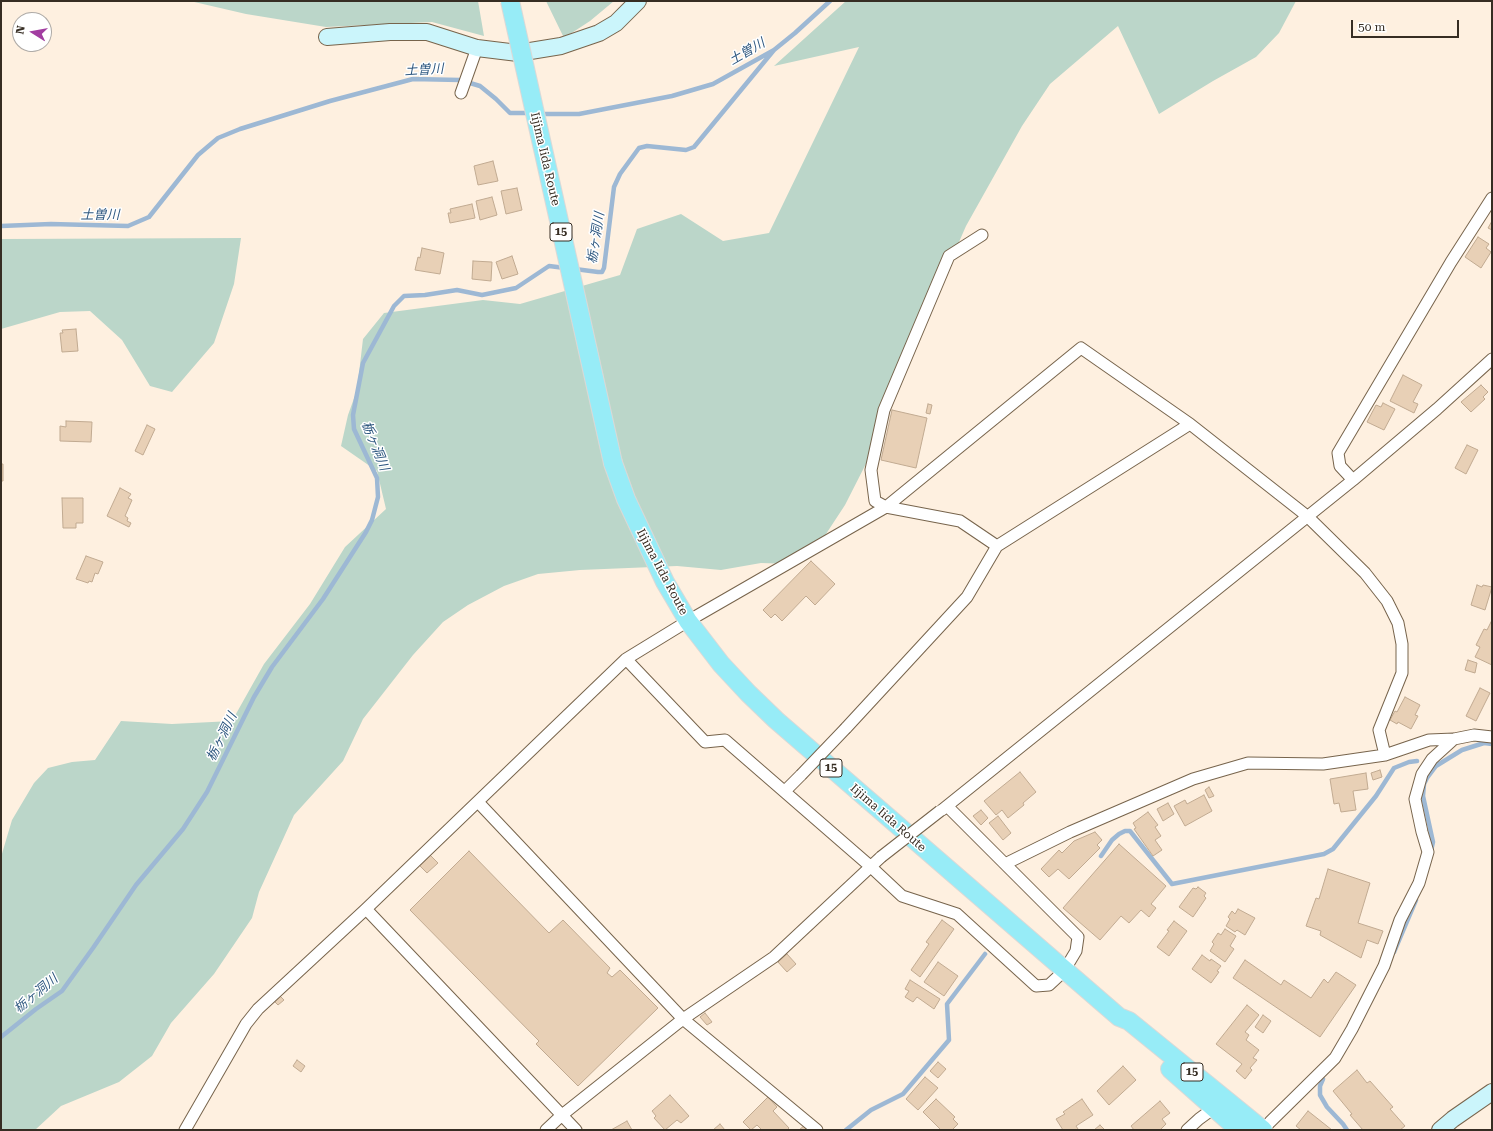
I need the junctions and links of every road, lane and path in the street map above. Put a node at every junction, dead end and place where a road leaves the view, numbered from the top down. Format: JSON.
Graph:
{"nodes":[{"id":1,"x":510,"y":1,"type":"edge"},
{"id":2,"x":638,"y":1,"type":"edge"},
{"id":3,"x":327,"y":37,"type":"dead end"},
{"id":4,"x":477,"y":48,"type":"junction"},
{"id":5,"x":461,"y":93,"type":"dead end"},
{"id":6,"x":1492,"y":198,"type":"edge"},
{"id":7,"x":982,"y":235,"type":"dead end"},
{"id":8,"x":1492,"y":359,"type":"edge"},
{"id":9,"x":1190,"y":424,"type":"junction"},
{"id":10,"x":1353,"y":480,"type":"junction"},
{"id":11,"x":886,"y":507,"type":"junction"},
{"id":12,"x":1307,"y":516,"type":"junction"},
{"id":13,"x":997,"y":546,"type":"junction"},
{"id":14,"x":688,"y":621,"type":"junction"},
{"id":15,"x":626,"y":659,"type":"junction"},
{"id":16,"x":1492,"y":738,"type":"edge"},
{"id":17,"x":1454,"y":739,"type":"junction"},
{"id":18,"x":1385,"y":755,"type":"junction"},
{"id":19,"x":785,"y":791,"type":"junction"},
{"id":20,"x":478,"y":802,"type":"junction"},
{"id":21,"x":944,"y":808,"type":"junction"},
{"id":22,"x":1005,"y":864,"type":"junction"},
{"id":23,"x":870,"y":866,"type":"junction"},
{"id":24,"x":366,"y":909,"type":"junction"},
{"id":25,"x":1064,"y":971,"type":"junction"},
{"id":26,"x":1119,"y":1017,"type":"junction"},
{"id":27,"x":683,"y":1019,"type":"junction"},
{"id":28,"x":1492,"y":1092,"type":"edge"},
{"id":29,"x":1214,"y":1108,"type":"junction"},
{"id":30,"x":562,"y":1115,"type":"junction"},
{"id":31,"x":185,"y":1130,"type":"edge"},
{"id":32,"x":546,"y":1130,"type":"edge"},
{"id":33,"x":576,"y":1130,"type":"edge"},
{"id":34,"x":817,"y":1130,"type":"edge"},
{"id":35,"x":1187,"y":1130,"type":"edge"},
{"id":36,"x":1239,"y":1130,"type":"edge"},
{"id":37,"x":1263,"y":1130,"type":"edge"},
{"id":38,"x":1440,"y":1130,"type":"edge"}],
"edges":[{"from":1,"to":14,"type":"main road","name":"Iijima Iida Route","number":"15","bridge":true},
{"from":2,"to":4,"type":"street"},
{"from":3,"to":4,"type":"street"},
{"from":4,"to":5,"type":"street"},
{"from":6,"to":10,"type":"street"},
{"from":7,"to":11,"type":"street"},
{"from":8,"to":10,"type":"street"},
{"from":9,"to":11,"type":"street"},
{"from":9,"to":12,"type":"street"},
{"from":9,"to":13,"type":"street"},
{"from":10,"to":12,"type":"street"},
{"from":11,"to":13,"type":"street"},
{"from":11,"to":14,"type":"street"},
{"from":12,"to":18,"type":"street"},
{"from":12,"to":21,"type":"street"},
{"from":13,"to":19,"type":"street","bridge":true},
{"from":14,"to":15,"type":"street"},
{"from":14,"to":25,"type":"main road","name":"Iijima Iida Route","number":"15"},
{"from":15,"to":19,"type":"street"},
{"from":15,"to":20,"type":"street"},
{"from":16,"to":17,"type":"street"},
{"from":17,"to":18,"type":"street"},
{"from":17,"to":37,"type":"street"},
{"from":18,"to":22,"type":"street"},
{"from":19,"to":23,"type":"street"},
{"from":20,"to":24,"type":"street"},
{"from":20,"to":27,"type":"street"},
{"from":21,"to":22,"type":"street"},
{"from":21,"to":23,"type":"street","bridge":true},
{"from":22,"to":25,"type":"street"},
{"from":23,"to":25,"type":"street"},
{"from":23,"to":27,"type":"street"},
{"from":24,"to":30,"type":"street"},
{"from":24,"to":31,"type":"street"},
{"from":25,"to":26,"type":"main road","name":"Iijima Iida Route","number":"15"},
{"from":26,"to":29,"type":"main road","name":"Iijima Iida Route","number":"15"},
{"from":26,"to":37,"type":"main road","name":"Iijima Iida Route","number":"15"},
{"from":27,"to":30,"type":"street"},
{"from":27,"to":34,"type":"street"},
{"from":28,"to":38,"type":"street"},
{"from":29,"to":35,"type":"street"},
{"from":29,"to":36,"type":"main road","name":"Iijima Iida Route","number":"15"},
{"from":30,"to":32,"type":"street"},
{"from":30,"to":33,"type":"street"}]}
